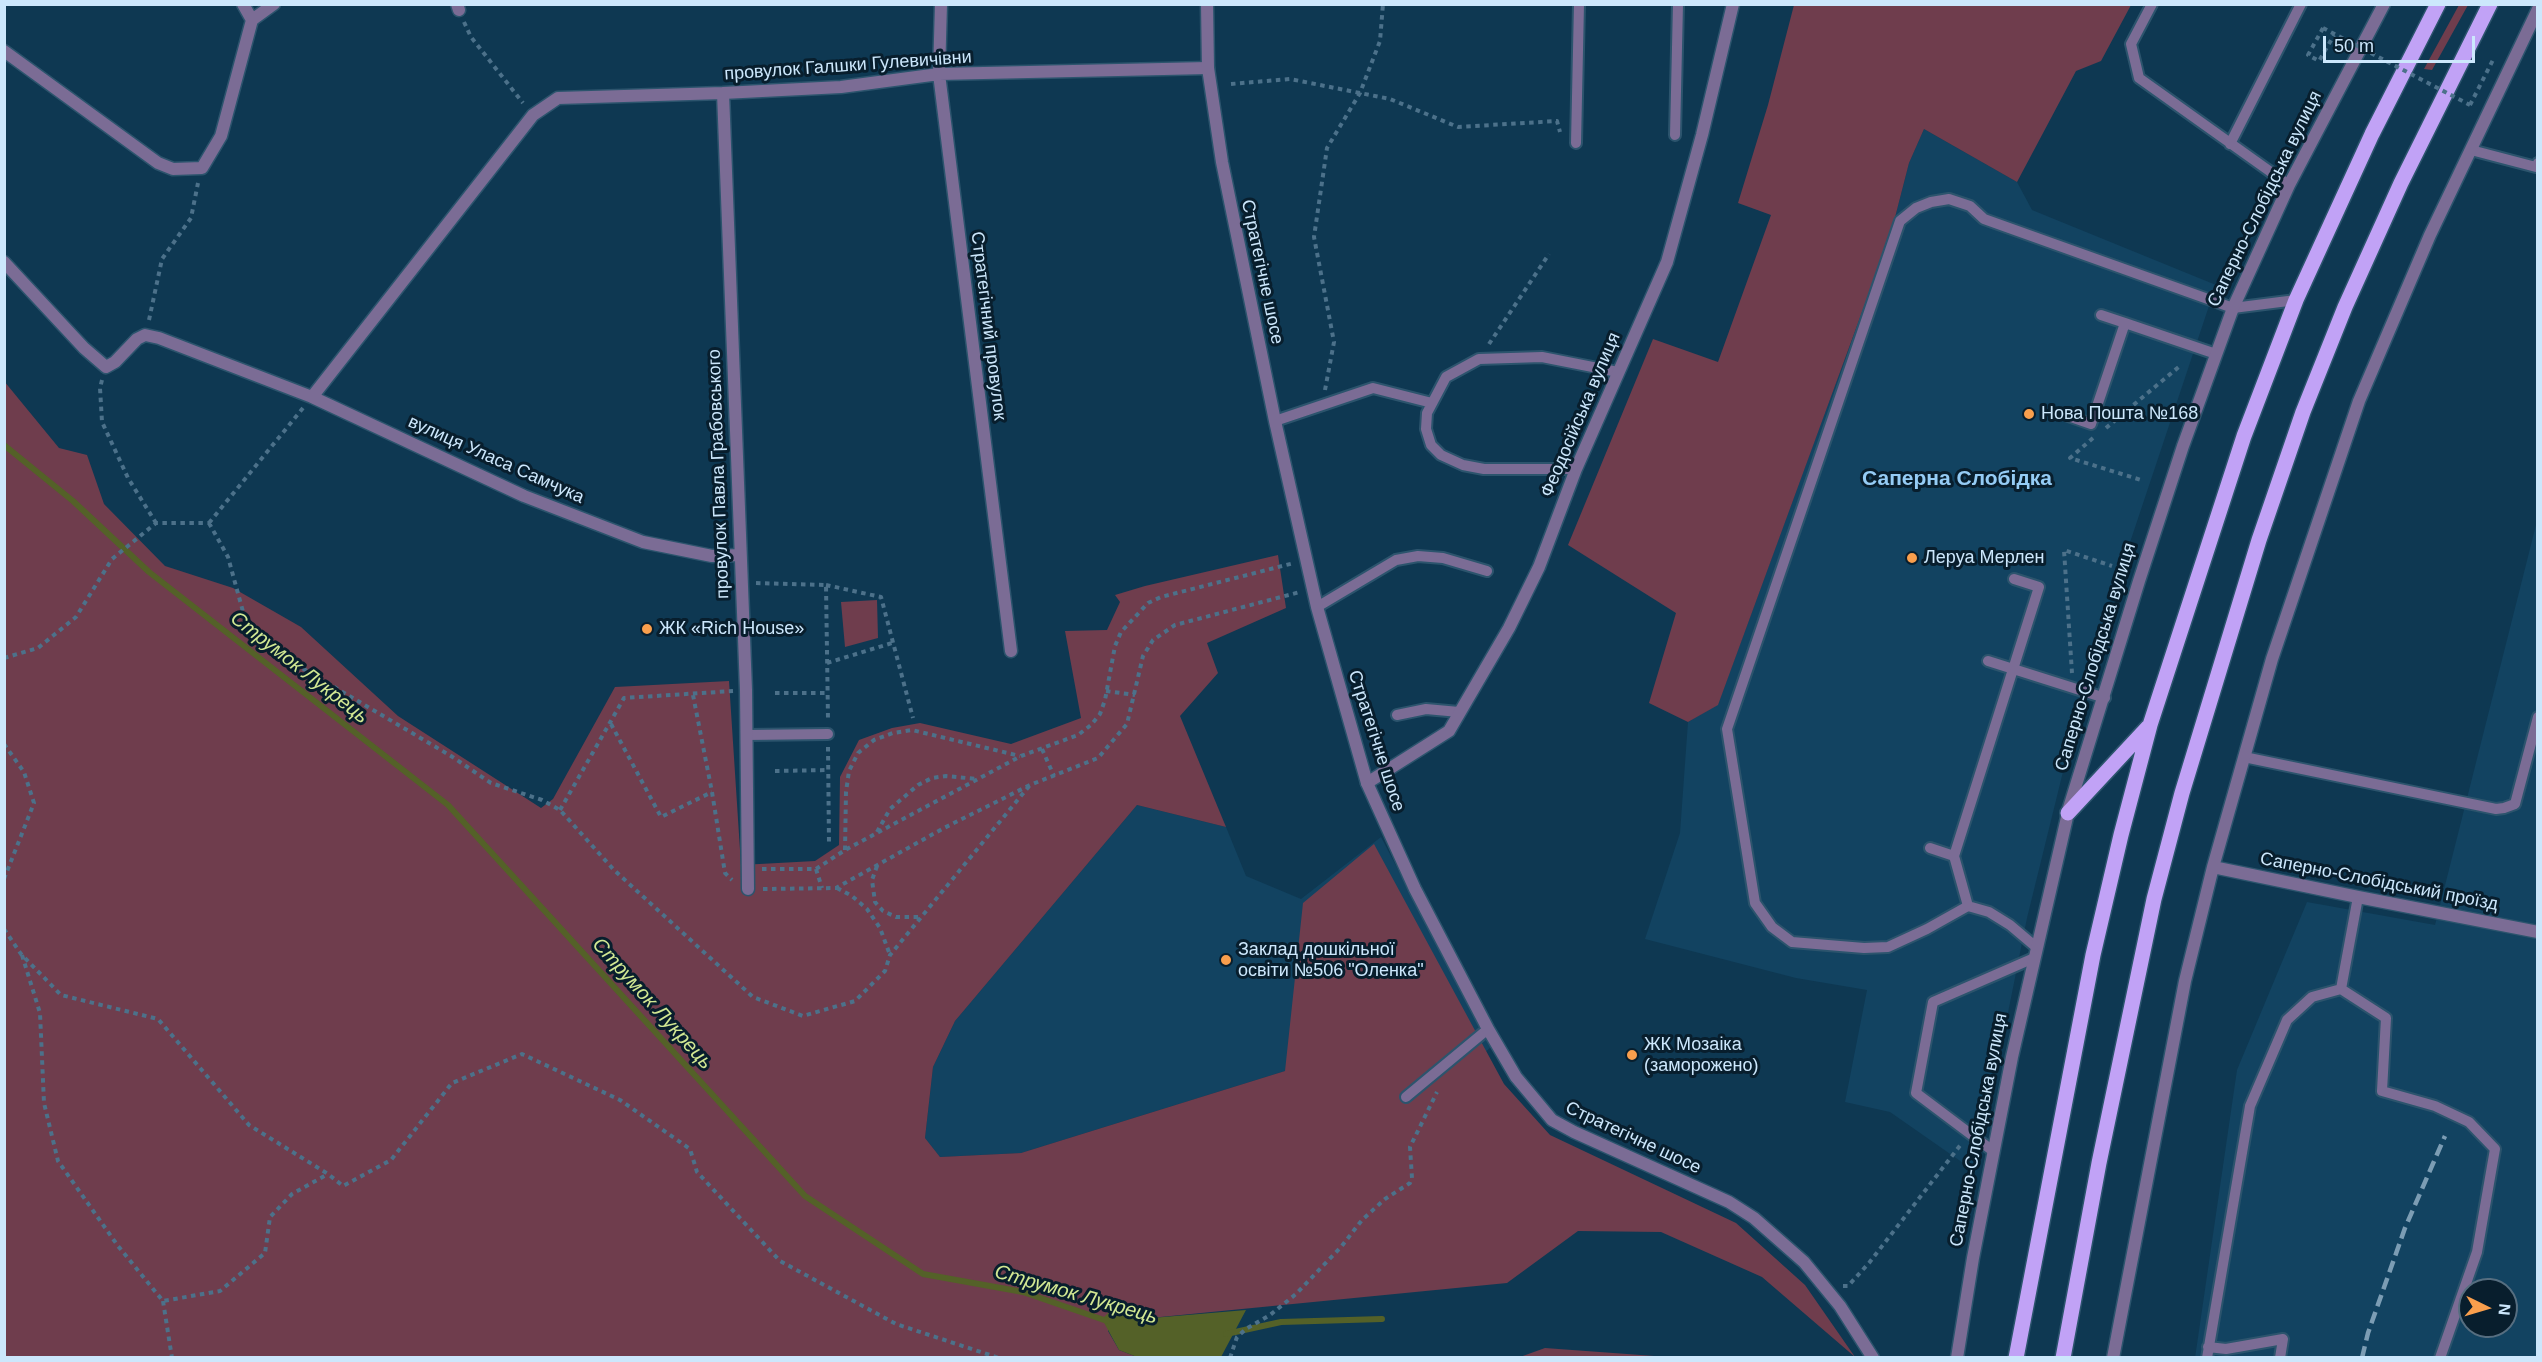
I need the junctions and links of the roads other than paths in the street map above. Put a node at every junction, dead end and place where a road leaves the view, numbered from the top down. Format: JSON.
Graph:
{"nodes":[{"id":1,"x":243,"y":4,"type":"edge"},
{"id":2,"x":274,"y":4,"type":"edge"},
{"id":3,"x":941,"y":4,"type":"edge"},
{"id":4,"x":1206,"y":4,"type":"edge"},
{"id":5,"x":1579,"y":4,"type":"edge"},
{"id":6,"x":1678,"y":4,"type":"edge"},
{"id":7,"x":1733,"y":4,"type":"edge"},
{"id":8,"x":2152,"y":4,"type":"edge"},
{"id":9,"x":2301,"y":4,"type":"edge"},
{"id":10,"x":2384,"y":4,"type":"edge"},
{"id":11,"x":2438,"y":4,"type":"edge"},
{"id":12,"x":2490,"y":4,"type":"edge"},
{"id":13,"x":2538,"y":9,"type":"edge"},
{"id":14,"x":252,"y":20,"type":"junction"},
{"id":15,"x":4,"y":51,"type":"edge"},
{"id":16,"x":1208,"y":68,"type":"junction"},
{"id":17,"x":939,"y":74,"type":"junction"},
{"id":18,"x":723,"y":93,"type":"junction"},
{"id":19,"x":1675,"y":135,"type":"dead end"},
{"id":20,"x":1576,"y":143,"type":"dead end"},
{"id":21,"x":2230,"y":144,"type":"junction"},
{"id":22,"x":2470,"y":150,"type":"junction"},
{"id":23,"x":2538,"y":163,"type":"edge"},
{"id":24,"x":2289,"y":185,"type":"junction"},
{"id":25,"x":4,"y":262,"type":"edge"},
{"id":26,"x":2296,"y":300,"type":"junction"},
{"id":27,"x":2233,"y":308,"type":"junction"},
{"id":28,"x":2101,"y":315,"type":"dead end"},
{"id":29,"x":2125,"y":323,"type":"junction"},
{"id":30,"x":2216,"y":354,"type":"junction"},
{"id":31,"x":1618,"y":372,"type":"junction"},
{"id":32,"x":312,"y":397,"type":"junction"},
{"id":33,"x":1432,"y":403,"type":"junction"},
{"id":34,"x":2068,"y":416,"type":"dead end"},
{"id":35,"x":1275,"y":421,"type":"junction"},
{"id":36,"x":1576,"y":469,"type":"junction"},
{"id":37,"x":740,"y":555,"type":"junction"},
{"id":38,"x":1486,"y":571,"type":"dead end"},
{"id":39,"x":2014,"y":579,"type":"dead end"},
{"id":40,"x":1317,"y":607,"type":"junction"},
{"id":41,"x":1011,"y":651,"type":"dead end"},
{"id":42,"x":1988,"y":661,"type":"dead end"},
{"id":43,"x":2013,"y":669,"type":"junction"},
{"id":44,"x":2105,"y":698,"type":"junction"},
{"id":45,"x":1459,"y":712,"type":"junction"},
{"id":46,"x":1397,"y":715,"type":"dead end"},
{"id":47,"x":2538,"y":717,"type":"edge"},
{"id":48,"x":2150,"y":725,"type":"junction"},
{"id":49,"x":828,"y":734,"type":"road end"},
{"id":50,"x":746,"y":735,"type":"junction"},
{"id":51,"x":2244,"y":757,"type":"junction"},
{"id":52,"x":1367,"y":783,"type":"junction"},
{"id":53,"x":2068,"y":813,"type":"junction"},
{"id":54,"x":1930,"y":848,"type":"dead end"},
{"id":55,"x":1954,"y":856,"type":"junction"},
{"id":56,"x":2213,"y":867,"type":"junction"},
{"id":57,"x":748,"y":889,"type":"road end"},
{"id":58,"x":2358,"y":897,"type":"junction"},
{"id":59,"x":1968,"y":906,"type":"junction"},
{"id":60,"x":2538,"y":932,"type":"edge"},
{"id":61,"x":2035,"y":953,"type":"junction"},
{"id":62,"x":2341,"y":989,"type":"junction"},
{"id":63,"x":1488,"y":1029,"type":"junction"},
{"id":64,"x":1406,"y":1097,"type":"dead end"},
{"id":65,"x":1993,"y":1151,"type":"junction"},
{"id":66,"x":2208,"y":1352,"type":"edge"},
{"id":67,"x":1873,"y":1358,"type":"edge"},
{"id":68,"x":1957,"y":1358,"type":"edge"},
{"id":69,"x":2016,"y":1358,"type":"edge"},
{"id":70,"x":2063,"y":1358,"type":"edge"},
{"id":71,"x":2113,"y":1358,"type":"edge"},
{"id":72,"x":2280,"y":1358,"type":"edge"},
{"id":73,"x":2440,"y":1358,"type":"edge"}],
"edges":[{"from":1,"to":14,"type":"street"},
{"from":2,"to":14,"type":"street"},
{"from":3,"to":17,"type":"street","name":"Стратегічний провулок"},
{"from":4,"to":16,"type":"street","name":"Стратегічне шосе"},
{"from":5,"to":20,"type":"lane"},
{"from":6,"to":19,"type":"lane"},
{"from":7,"to":31,"type":"street","name":"Феодосійська вулиця"},
{"from":8,"to":21,"type":"lane"},
{"from":9,"to":21,"type":"lane"},
{"from":10,"to":24,"type":"street","name":"Саперно-Слобідська вулиця"},
{"from":11,"to":26,"type":"main road"},
{"from":12,"to":70,"type":"main road"},
{"from":13,"to":22,"type":"street"},
{"from":14,"to":15,"type":"street"},
{"from":16,"to":17,"type":"street","name":"провулок Галшки Гулевичівни"},
{"from":16,"to":35,"type":"street","name":"Стратегічне шосе"},
{"from":17,"to":18,"type":"street","name":"провулок Галшки Гулевичівни"},
{"from":17,"to":41,"type":"street","name":"Стратегічний провулок"},
{"from":18,"to":32,"type":"street","name":"провулок Галшки Гулевичівни"},
{"from":18,"to":37,"type":"street","name":"провулок Павла Грабовського"},
{"from":21,"to":24,"type":"lane"},
{"from":22,"to":23,"type":"lane"},
{"from":22,"to":51,"type":"street"},
{"from":24,"to":27,"type":"street","name":"Саперно-Слобідська вулиця"},
{"from":25,"to":32,"type":"street","name":"вулиця Уласа Самчука"},
{"from":26,"to":27,"type":"lane"},
{"from":26,"to":48,"type":"main road"},
{"from":27,"to":30,"type":"street","name":"Саперно-Слобідська вулиця"},
{"from":27,"to":59,"type":"lane"},
{"from":28,"to":29,"type":"lane"},
{"from":29,"to":30,"type":"lane"},
{"from":29,"to":34,"type":"lane"},
{"from":30,"to":44,"type":"street","name":"Саперно-Слобідська вулиця"},
{"from":31,"to":33,"type":"lane"},
{"from":31,"to":36,"type":"street","name":"Феодосійська вулиця"},
{"from":32,"to":37,"type":"street","name":"вулиця Уласа Самчука"},
{"from":33,"to":35,"type":"lane"},
{"from":33,"to":36,"type":"lane"},
{"from":35,"to":40,"type":"street","name":"Стратегічне шосе"},
{"from":36,"to":45,"type":"street","name":"Феодосійська вулиця"},
{"from":37,"to":50,"type":"street","name":"провулок Павла Грабовського"},
{"from":38,"to":40,"type":"lane"},
{"from":39,"to":43,"type":"lane"},
{"from":40,"to":52,"type":"street","name":"Стратегічне шосе"},
{"from":42,"to":43,"type":"lane"},
{"from":43,"to":44,"type":"lane"},
{"from":43,"to":55,"type":"lane"},
{"from":44,"to":53,"type":"street","name":"Саперно-Слобідська вулиця"},
{"from":45,"to":46,"type":"lane"},
{"from":45,"to":52,"type":"street","name":"Феодосійська вулиця"},
{"from":47,"to":51,"type":"lane"},
{"from":48,"to":53,"type":"main road"},
{"from":48,"to":69,"type":"main road"},
{"from":49,"to":50,"type":"lane"},
{"from":50,"to":57,"type":"street","name":"провулок Павла Грабовського"},
{"from":51,"to":56,"type":"street"},
{"from":52,"to":63,"type":"street","name":"Стратегічне шосе"},
{"from":53,"to":61,"type":"street","name":"Саперно-Слобідська вулиця"},
{"from":54,"to":55,"type":"lane"},
{"from":55,"to":59,"type":"lane"},
{"from":56,"to":58,"type":"street","name":"Саперно-Слобідський проїзд"},
{"from":56,"to":71,"type":"street"},
{"from":58,"to":60,"type":"street","name":"Саперно-Слобідський проїзд"},
{"from":58,"to":62,"type":"lane"},
{"from":59,"to":61,"type":"lane"},
{"from":61,"to":65,"type":"street","name":"Саперно-Слобідська вулиця"},
{"from":61,"to":65,"type":"lane"},
{"from":62,"to":66,"type":"lane"},
{"from":62,"to":73,"type":"lane"},
{"from":63,"to":64,"type":"lane"},
{"from":63,"to":67,"type":"street","name":"Стратегічне шосе"},
{"from":65,"to":68,"type":"street","name":"Саперно-Слобідська вулиця"},
{"from":66,"to":72,"type":"lane"}]}
